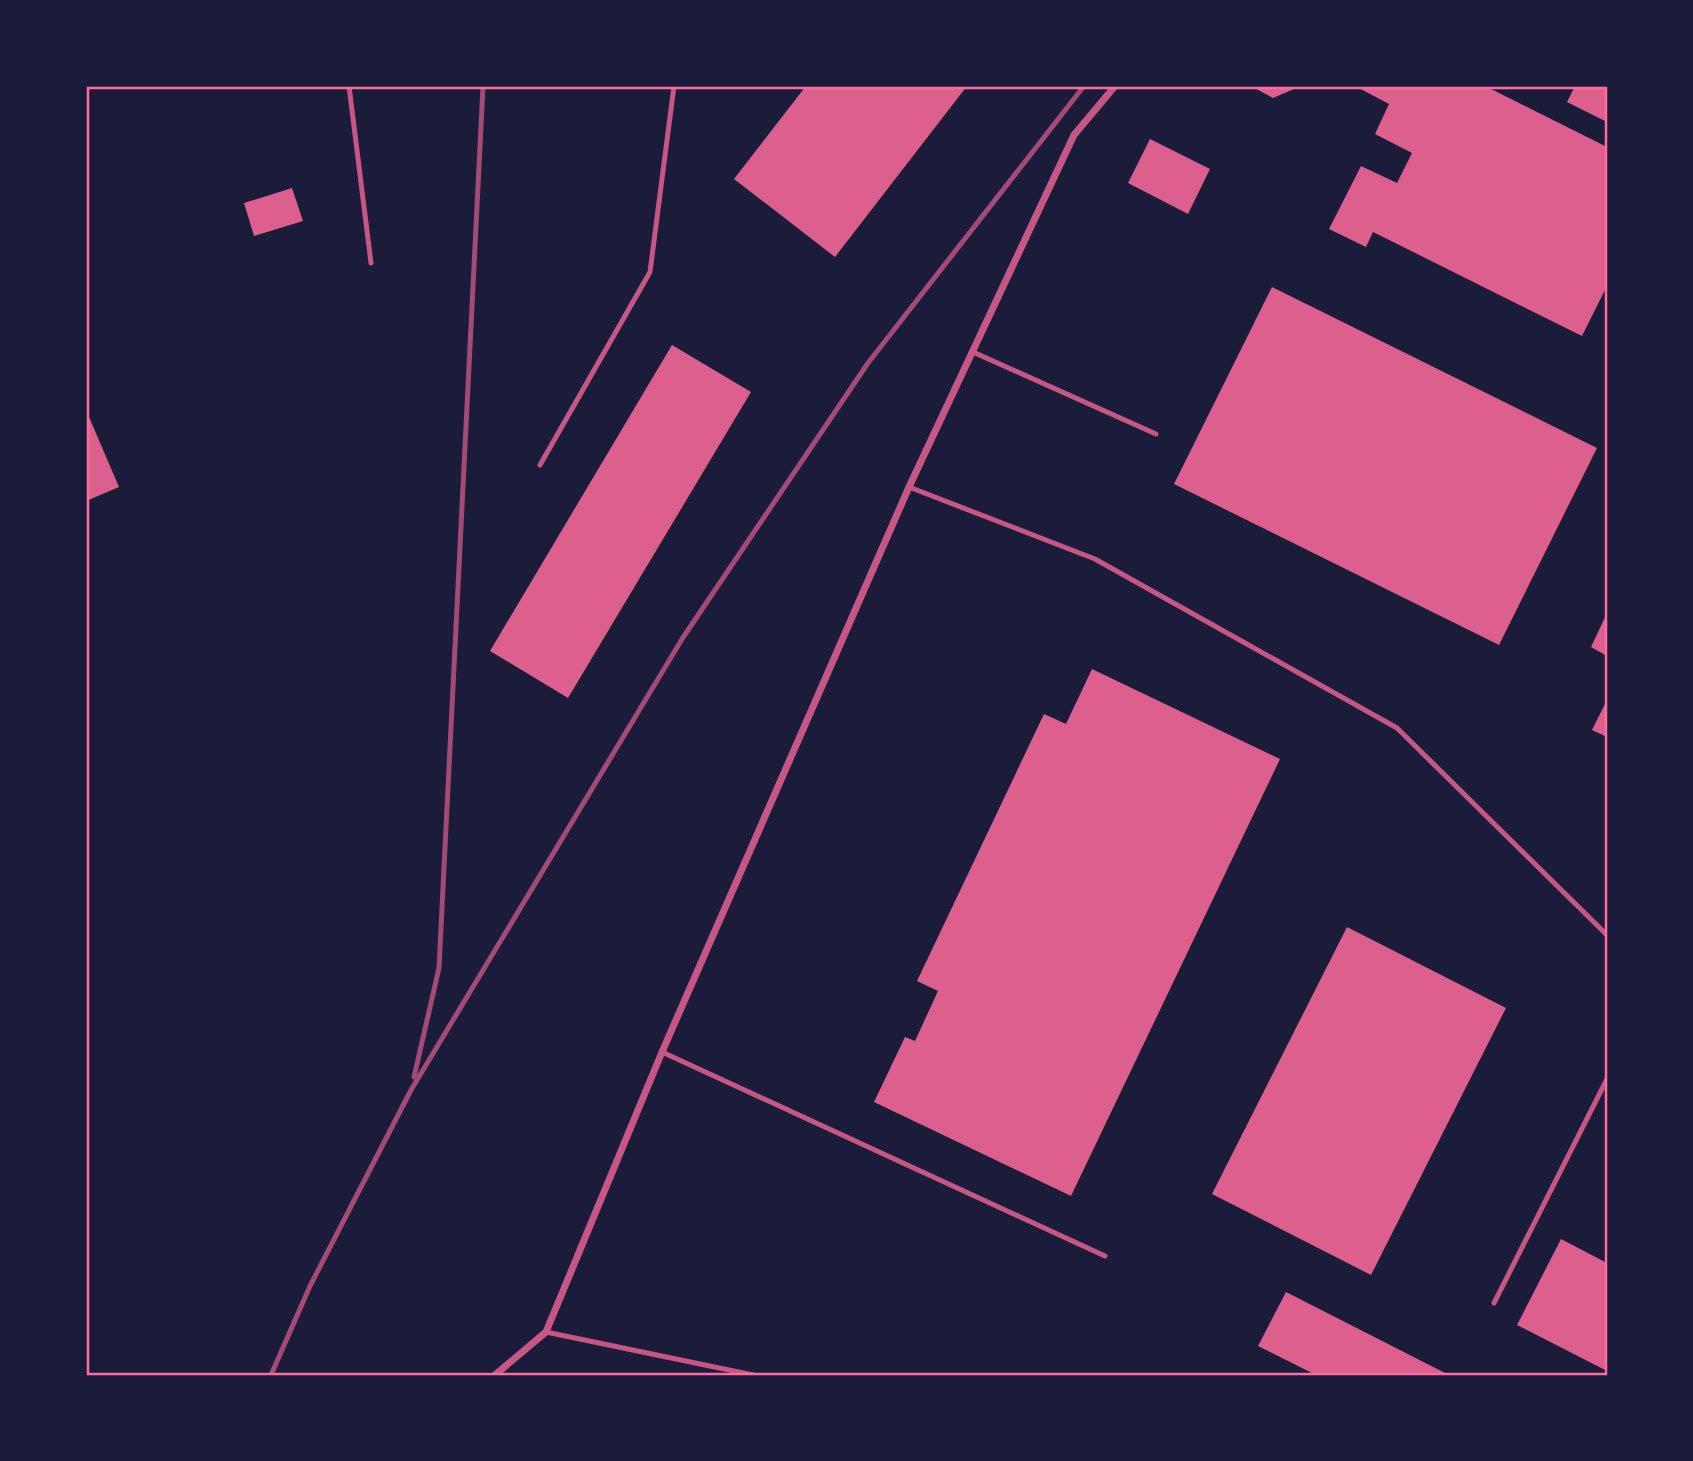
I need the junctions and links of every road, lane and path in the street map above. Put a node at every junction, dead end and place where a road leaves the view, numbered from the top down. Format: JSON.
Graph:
{"nodes":[{"id":1,"x":349,"y":86,"type":"edge"},
{"id":2,"x":674,"y":86,"type":"edge"},
{"id":3,"x":1115,"y":86,"type":"edge"},
{"id":4,"x":371,"y":263,"type":"dead end"},
{"id":5,"x":973,"y":352,"type":"junction"},
{"id":6,"x":1156,"y":435,"type":"dead end"},
{"id":7,"x":540,"y":465,"type":"dead end"},
{"id":8,"x":909,"y":487,"type":"junction"},
{"id":9,"x":1607,"y":935,"type":"edge"},
{"id":10,"x":662,"y":1052,"type":"junction"},
{"id":11,"x":1607,"y":1079,"type":"edge"},
{"id":12,"x":1105,"y":1256,"type":"dead end"},
{"id":13,"x":1494,"y":1303,"type":"dead end"},
{"id":14,"x":546,"y":1332,"type":"junction"},
{"id":15,"x":495,"y":1375,"type":"edge"},
{"id":16,"x":753,"y":1375,"type":"edge"}],
"edges":[{"from":1,"to":4,"type":"lane"},
{"from":2,"to":7,"type":"lane"},
{"from":3,"to":5,"type":"street"},
{"from":5,"to":6,"type":"lane"},
{"from":5,"to":8,"type":"street"},
{"from":8,"to":9,"type":"lane"},
{"from":8,"to":10,"type":"street"},
{"from":10,"to":12,"type":"lane"},
{"from":10,"to":14,"type":"street"},
{"from":11,"to":13,"type":"lane"},
{"from":14,"to":15,"type":"street"},
{"from":14,"to":16,"type":"lane"}]}
